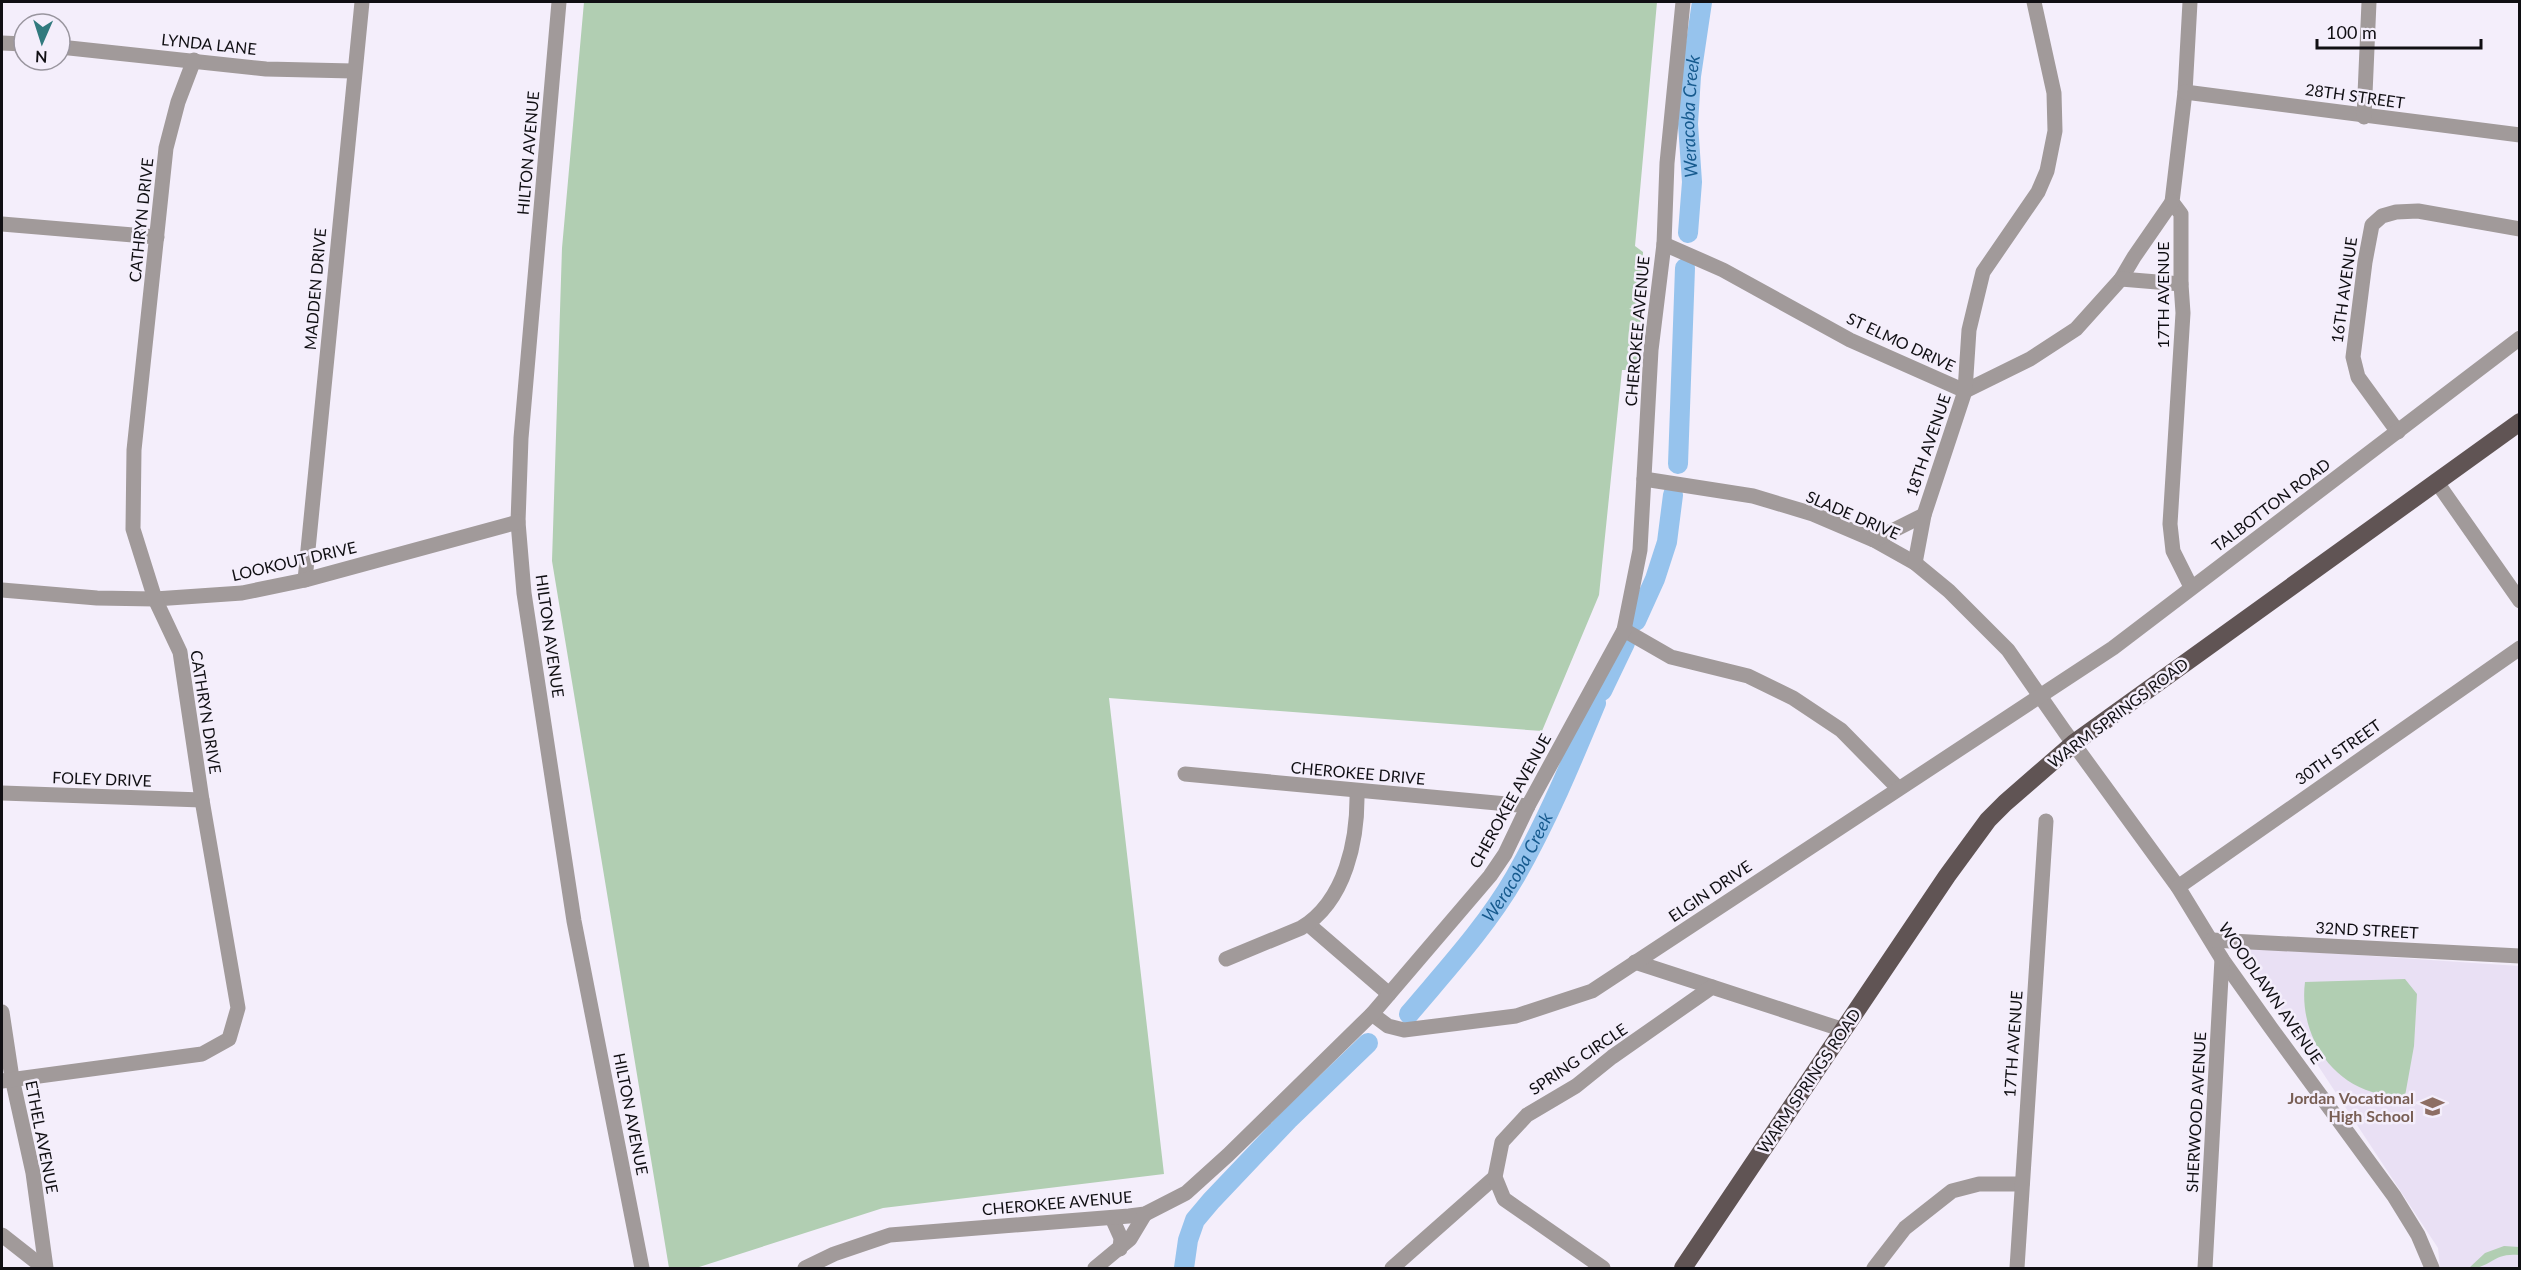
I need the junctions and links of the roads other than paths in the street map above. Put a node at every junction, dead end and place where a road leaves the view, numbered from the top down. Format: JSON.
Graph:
{"nodes":[{"id":1,"x":362,"y":2,"type":"edge"},
{"id":2,"x":559,"y":2,"type":"edge"},
{"id":3,"x":1683,"y":2,"type":"edge"},
{"id":4,"x":2034,"y":2,"type":"edge"},
{"id":5,"x":2190,"y":2,"type":"edge"},
{"id":6,"x":2369,"y":2,"type":"edge"},
{"id":7,"x":72,"y":48,"type":"edge"},
{"id":8,"x":194,"y":60,"type":"junction"},
{"id":9,"x":353,"y":72,"type":"junction"},
{"id":10,"x":2185,"y":92,"type":"junction"},
{"id":11,"x":2364,"y":117,"type":"junction"},
{"id":12,"x":2520,"y":135,"type":"edge"},
{"id":13,"x":2172,"y":202,"type":"junction"},
{"id":14,"x":2,"y":224,"type":"edge"},
{"id":15,"x":2520,"y":229,"type":"edge"},
{"id":16,"x":157,"y":237,"type":"junction"},
{"id":17,"x":1664,"y":244,"type":"junction"},
{"id":18,"x":2121,"y":279,"type":"junction"},
{"id":19,"x":2181,"y":284,"type":"junction"},
{"id":20,"x":2520,"y":338,"type":"edge"},
{"id":21,"x":1965,"y":391,"type":"junction"},
{"id":22,"x":2520,"y":422,"type":"edge"},
{"id":23,"x":2398,"y":432,"type":"junction"},
{"id":24,"x":1644,"y":479,"type":"junction"},
{"id":25,"x":2436,"y":481,"type":"junction"},
{"id":26,"x":1924,"y":515,"type":"junction"},
{"id":27,"x":518,"y":522,"type":"junction"},
{"id":28,"x":1874,"y":540,"type":"junction"},
{"id":29,"x":1915,"y":563,"type":"junction"},
{"id":30,"x":305,"y":580,"type":"junction"},
{"id":31,"x":2191,"y":587,"type":"junction"},
{"id":32,"x":2,"y":590,"type":"edge"},
{"id":33,"x":155,"y":599,"type":"junction"},
{"id":34,"x":2520,"y":601,"type":"edge"},
{"id":35,"x":1624,"y":630,"type":"junction"},
{"id":36,"x":2520,"y":648,"type":"edge"},
{"id":37,"x":2040,"y":696,"type":"junction"},
{"id":38,"x":2074,"y":743,"type":"junction"},
{"id":39,"x":1185,"y":774,"type":"dead end"},
{"id":40,"x":1898,"y":788,"type":"junction"},
{"id":41,"x":1357,"y":791,"type":"junction"},
{"id":42,"x":2,"y":793,"type":"edge"},
{"id":43,"x":202,"y":801,"type":"junction"},
{"id":44,"x":1528,"y":806,"type":"junction"},
{"id":45,"x":2046,"y":821,"type":"dead end"},
{"id":46,"x":2178,"y":886,"type":"junction"},
{"id":47,"x":1308,"y":924,"type":"junction"},
{"id":48,"x":2212,"y":940,"type":"junction"},
{"id":49,"x":2520,"y":956,"type":"edge"},
{"id":50,"x":2222,"y":958,"type":"junction"},
{"id":51,"x":1226,"y":959,"type":"dead end"},
{"id":52,"x":1635,"y":962,"type":"junction"},
{"id":53,"x":1712,"y":987,"type":"junction"},
{"id":54,"x":1389,"y":994,"type":"junction"},
{"id":55,"x":2,"y":1012,"type":"edge"},
{"id":56,"x":1372,"y":1014,"type":"junction"},
{"id":57,"x":1844,"y":1029,"type":"junction"},
{"id":58,"x":7,"y":1080,"type":"edge"},
{"id":59,"x":1495,"y":1177,"type":"junction"},
{"id":60,"x":2022,"y":1184,"type":"junction"},
{"id":61,"x":1145,"y":1214,"type":"junction"},
{"id":62,"x":1112,"y":1218,"type":"junction"},
{"id":63,"x":2,"y":1235,"type":"edge"},
{"id":64,"x":1120,"y":1248,"type":"junction"},
{"id":65,"x":45,"y":1269,"type":"edge"},
{"id":66,"x":642,"y":1269,"type":"edge"},
{"id":67,"x":806,"y":1269,"type":"edge"},
{"id":68,"x":1095,"y":1269,"type":"edge"},
{"id":69,"x":1392,"y":1269,"type":"edge"},
{"id":70,"x":1603,"y":1269,"type":"edge"},
{"id":71,"x":1683,"y":1269,"type":"edge"},
{"id":72,"x":1874,"y":1269,"type":"edge"},
{"id":73,"x":2017,"y":1269,"type":"edge"},
{"id":74,"x":2205,"y":1269,"type":"edge"},
{"id":75,"x":2432,"y":1269,"type":"edge"}],
"edges":[{"from":1,"to":9,"type":"street","name":"MADDEN DRIVE"},
{"from":2,"to":27,"type":"street","name":"HILTON AVENUE"},
{"from":3,"to":17,"type":"street","name":"CHEROKEE AVENUE"},
{"from":4,"to":21,"type":"street","name":"18TH AVENUE"},
{"from":5,"to":10,"type":"street","name":"17TH AVENUE"},
{"from":6,"to":11,"type":"street"},
{"from":7,"to":8,"type":"street","name":"LYNDA LANE"},
{"from":8,"to":9,"type":"street","name":"LYNDA LANE"},
{"from":8,"to":16,"type":"street","name":"CATHRYN DRIVE"},
{"from":9,"to":30,"type":"street","name":"MADDEN DRIVE"},
{"from":10,"to":11,"type":"street","name":"28TH STREET"},
{"from":10,"to":13,"type":"street","name":"17TH AVENUE"},
{"from":11,"to":12,"type":"street","name":"28TH STREET"},
{"from":13,"to":18,"type":"street","name":"ST ELMO DRIVE"},
{"from":13,"to":19,"type":"street","name":"17TH AVENUE"},
{"from":14,"to":16,"type":"street"},
{"from":15,"to":23,"type":"street","name":"16TH AVENUE"},
{"from":16,"to":33,"type":"street","name":"CATHRYN DRIVE"},
{"from":17,"to":21,"type":"street","name":"ST ELMO DRIVE"},
{"from":17,"to":24,"type":"street","name":"CHEROKEE AVENUE"},
{"from":18,"to":19,"type":"street"},
{"from":18,"to":21,"type":"street","name":"ST ELMO DRIVE"},
{"from":19,"to":31,"type":"street","name":"17TH AVENUE"},
{"from":20,"to":23,"type":"street","name":"TALBOTTON ROAD"},
{"from":21,"to":26,"type":"street","name":"18TH AVENUE"},
{"from":22,"to":25,"type":"main road","name":"WARM SPRINGS ROAD"},
{"from":23,"to":31,"type":"street","name":"TALBOTTON ROAD"},
{"from":24,"to":28,"type":"street","name":"SLADE DRIVE"},
{"from":24,"to":35,"type":"street","name":"CHEROKEE AVENUE"},
{"from":25,"to":34,"type":"street"},
{"from":25,"to":38,"type":"main road","name":"WARM SPRINGS ROAD"},
{"from":26,"to":28,"type":"street"},
{"from":26,"to":29,"type":"street","name":"18TH AVENUE"},
{"from":27,"to":30,"type":"street","name":"LOOKOUT DRIVE"},
{"from":27,"to":66,"type":"street","name":"HILTON AVENUE"},
{"from":28,"to":29,"type":"street","name":"SLADE DRIVE"},
{"from":29,"to":37,"type":"street","name":"SLADE DRIVE"},
{"from":30,"to":33,"type":"street","name":"LOOKOUT DRIVE"},
{"from":31,"to":37,"type":"street","name":"TALBOTTON ROAD"},
{"from":32,"to":33,"type":"street","name":"LOOKOUT DRIVE"},
{"from":33,"to":43,"type":"street","name":"CATHRYN DRIVE"},
{"from":35,"to":40,"type":"street"},
{"from":35,"to":44,"type":"street","name":"CHEROKEE AVENUE"},
{"from":36,"to":46,"type":"street","name":"30TH STREET"},
{"from":37,"to":38,"type":"street","name":"SLADE DRIVE"},
{"from":37,"to":40,"type":"street","name":"ELGIN DRIVE"},
{"from":38,"to":46,"type":"street","name":"WOODLAWN AVENUE"},
{"from":38,"to":57,"type":"main road","name":"WARM SPRINGS ROAD"},
{"from":39,"to":41,"type":"street","name":"CHEROKEE DRIVE"},
{"from":40,"to":52,"type":"street","name":"ELGIN DRIVE"},
{"from":41,"to":44,"type":"street","name":"CHEROKEE DRIVE"},
{"from":41,"to":47,"type":"street"},
{"from":42,"to":43,"type":"street","name":"FOLEY DRIVE"},
{"from":43,"to":58,"type":"street","name":"CATHRYN DRIVE"},
{"from":44,"to":54,"type":"street","name":"CHEROKEE AVENUE"},
{"from":45,"to":60,"type":"street","name":"17TH AVENUE"},
{"from":46,"to":48,"type":"street","name":"WOODLAWN AVENUE"},
{"from":47,"to":51,"type":"street"},
{"from":47,"to":54,"type":"street"},
{"from":48,"to":49,"type":"street","name":"32ND STREET"},
{"from":48,"to":50,"type":"street","name":"WOODLAWN AVENUE"},
{"from":50,"to":74,"type":"street","name":"SHERWOOD AVENUE"},
{"from":50,"to":75,"type":"street","name":"WOODLAWN AVENUE"},
{"from":52,"to":53,"type":"street"},
{"from":52,"to":56,"type":"street","name":"ELGIN DRIVE"},
{"from":53,"to":57,"type":"street"},
{"from":53,"to":59,"type":"street","name":"SPRING CIRCLE"},
{"from":54,"to":56,"type":"street","name":"CHEROKEE AVENUE"},
{"from":55,"to":58,"type":"street","name":"ETHEL AVENUE"},
{"from":56,"to":61,"type":"street","name":"CHEROKEE AVENUE"},
{"from":57,"to":71,"type":"main road","name":"WARM SPRINGS ROAD"},
{"from":58,"to":65,"type":"street","name":"ETHEL AVENUE"},
{"from":59,"to":69,"type":"street"},
{"from":59,"to":70,"type":"street"},
{"from":60,"to":72,"type":"street"},
{"from":60,"to":73,"type":"street","name":"17TH AVENUE"},
{"from":61,"to":62,"type":"street","name":"CHEROKEE AVENUE"},
{"from":61,"to":64,"type":"street"},
{"from":62,"to":64,"type":"street"},
{"from":62,"to":67,"type":"street","name":"CHEROKEE AVENUE"},
{"from":63,"to":65,"type":"street"},
{"from":64,"to":68,"type":"street"}]}
